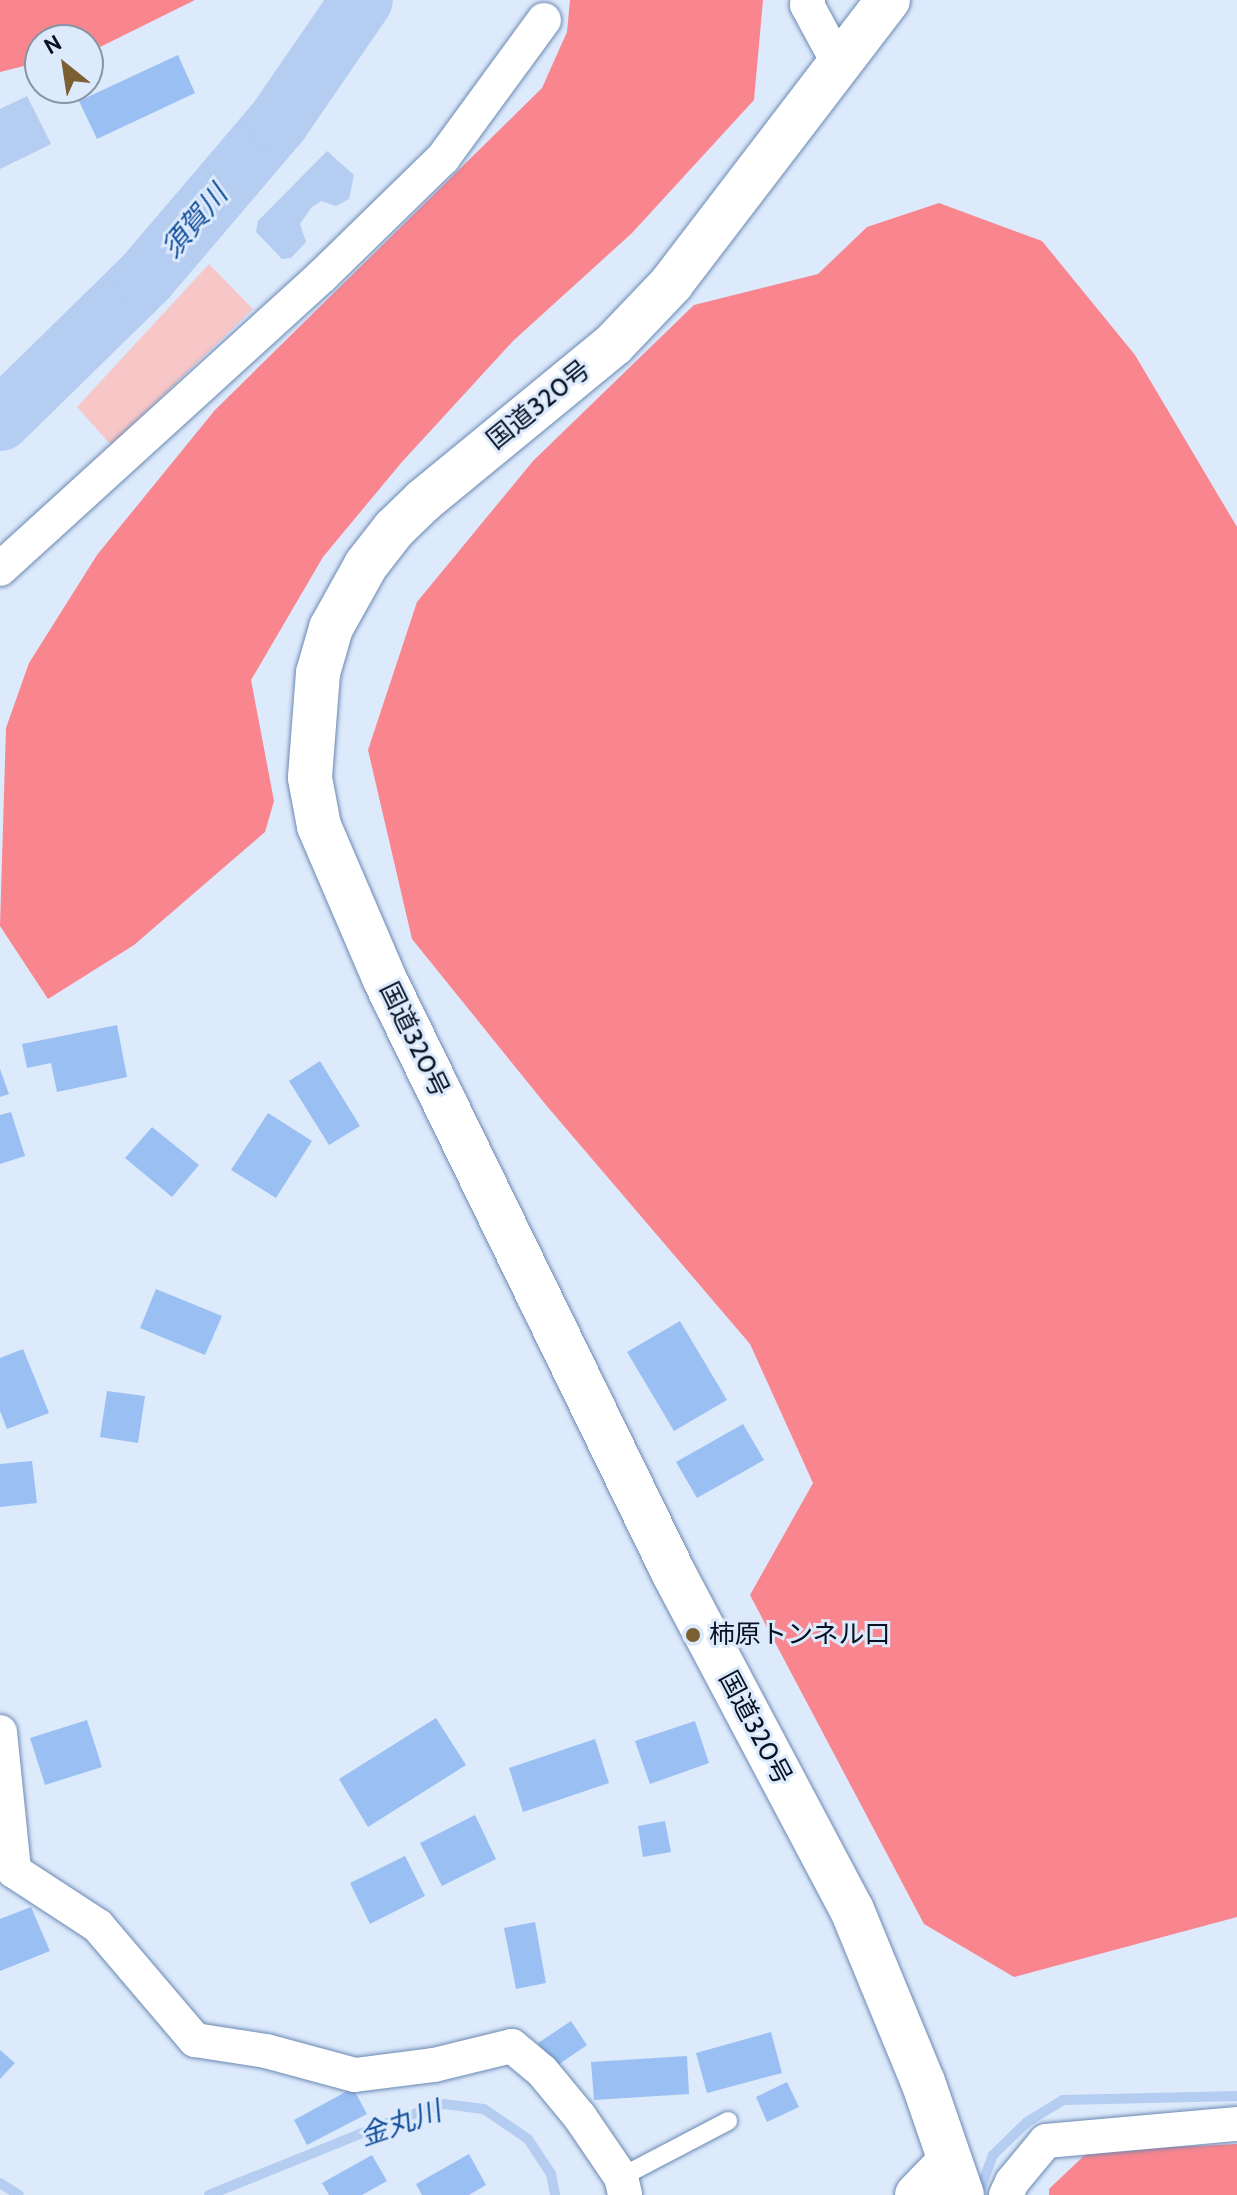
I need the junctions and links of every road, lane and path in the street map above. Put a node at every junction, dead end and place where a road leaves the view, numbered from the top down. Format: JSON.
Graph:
{"nodes":[{"id":1,"x":808,"y":0,"type":"edge"},
{"id":2,"x":888,"y":0,"type":"edge"},
{"id":3,"x":544,"y":20,"type":"dead end"},
{"id":4,"x":840,"y":66,"type":"junction"},
{"id":5,"x":0,"y":569,"type":"edge"},
{"id":6,"x":0,"y":1732,"type":"edge"},
{"id":7,"x":7,"y":1875,"type":"edge"},
{"id":8,"x":728,"y":2121,"type":"dead end"},
{"id":9,"x":1237,"y":2124,"type":"edge"},
{"id":10,"x":956,"y":2177,"type":"edge"},
{"id":11,"x":623,"y":2186,"type":"edge"},
{"id":12,"x":917,"y":2195,"type":"edge"},
{"id":13,"x":1006,"y":2195,"type":"edge"}],
"edges":[{"from":1,"to":4,"type":"street"},
{"from":2,"to":4,"type":"main road","name":"国道320号"},
{"from":3,"to":5,"type":"street"},
{"from":4,"to":10,"type":"main road","name":"国道320号"},
{"from":6,"to":7,"type":"street"},
{"from":7,"to":11,"type":"street"},
{"from":8,"to":11,"type":"lane"},
{"from":9,"to":13,"type":"street"},
{"from":10,"to":12,"type":"main road"}]}
